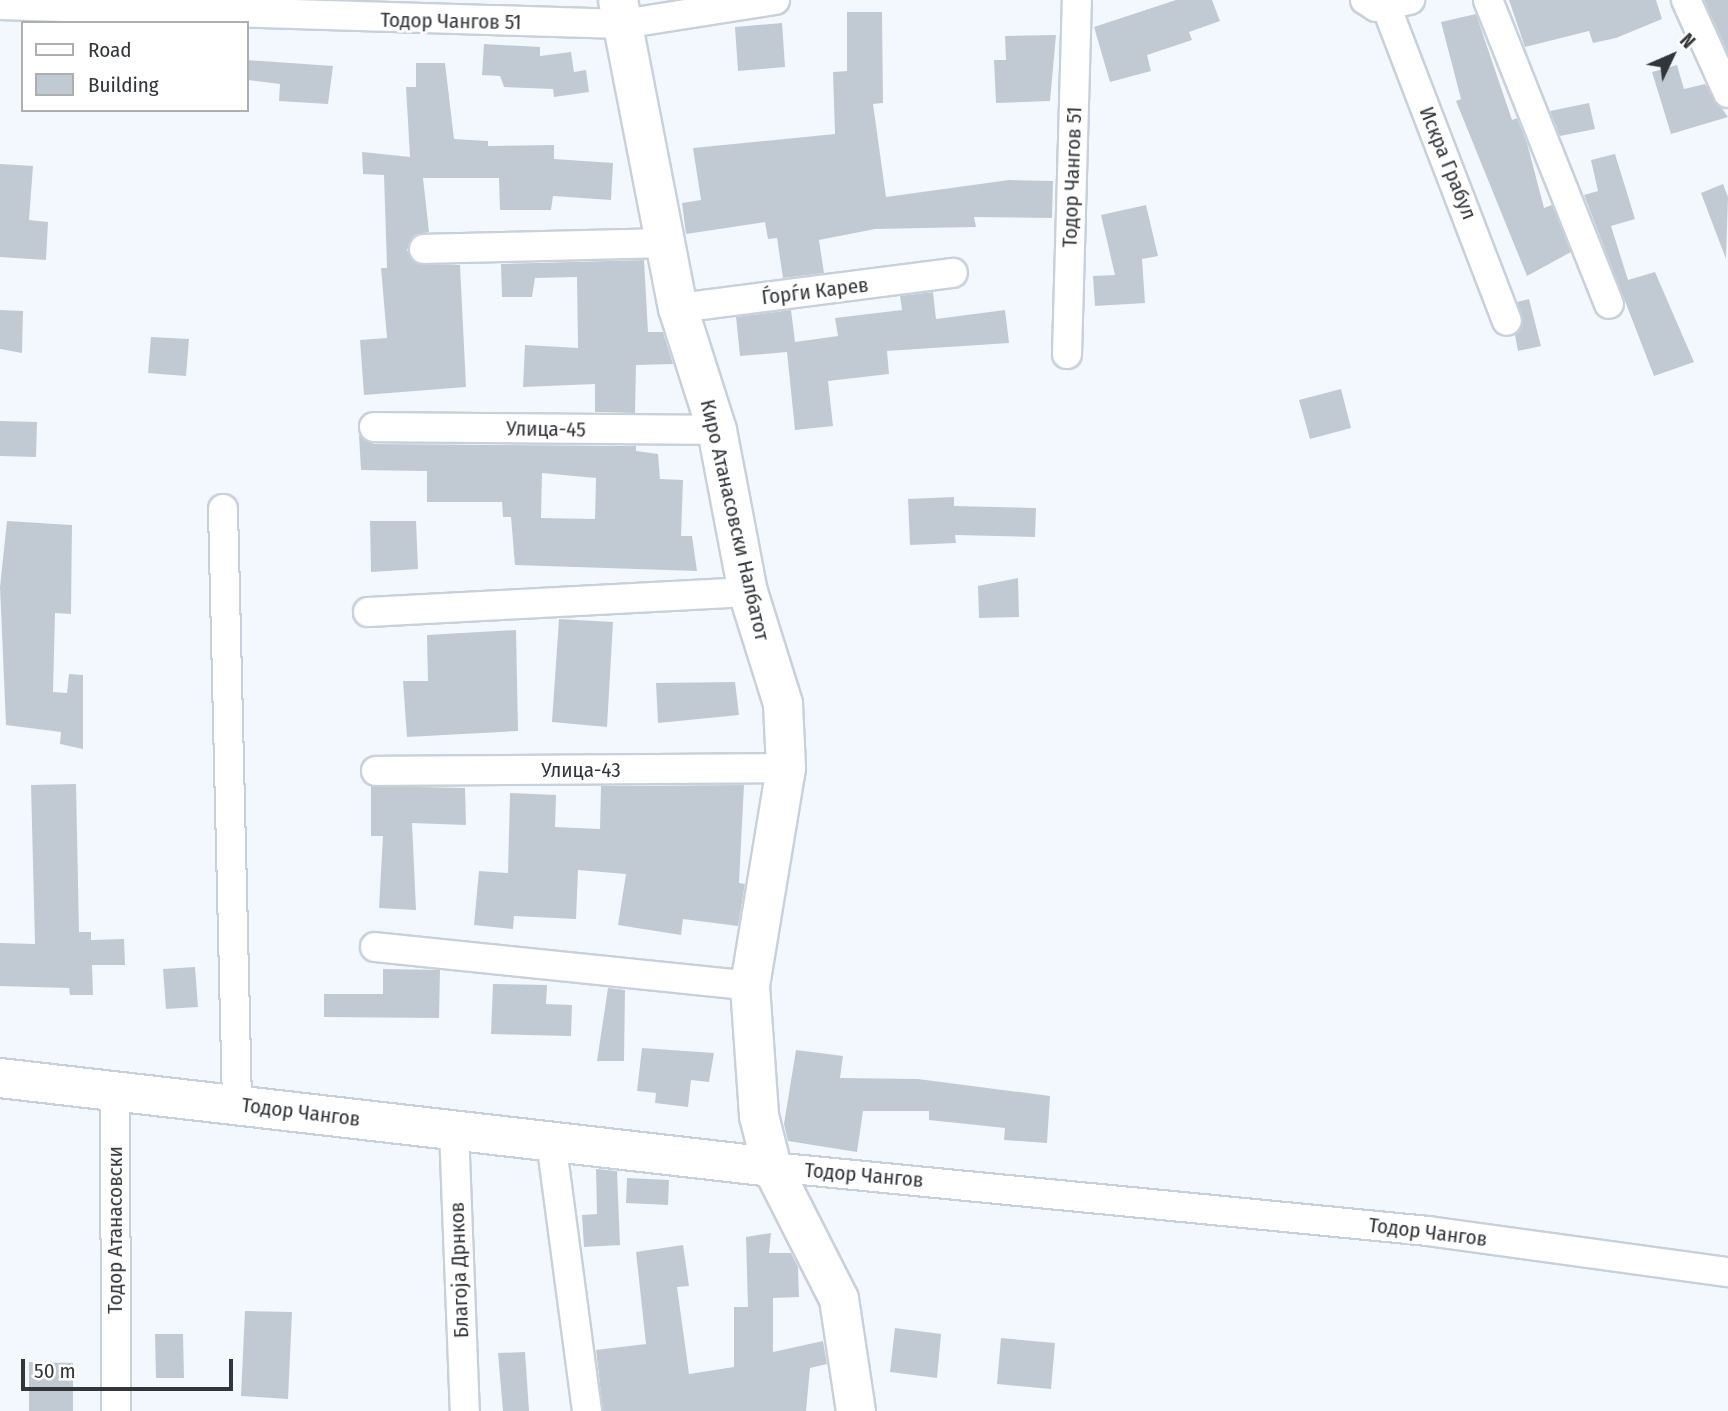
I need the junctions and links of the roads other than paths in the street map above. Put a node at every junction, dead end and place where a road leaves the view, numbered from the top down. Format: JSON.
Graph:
{"nodes":[{"id":1,"x":775,"y":0,"type":"edge"},
{"id":2,"x":1077,"y":0,"type":"edge"},
{"id":3,"x":1488,"y":0,"type":"edge"},
{"id":4,"x":1686,"y":0,"type":"edge"},
{"id":5,"x":1387,"y":2,"type":"edge"},
{"id":6,"x":0,"y":5,"type":"edge"},
{"id":7,"x":621,"y":12,"type":"edge"},
{"id":8,"x":1728,"y":93,"type":"edge"},
{"id":9,"x":664,"y":243,"type":"junction"},
{"id":10,"x":424,"y":249,"type":"dead end"},
{"id":11,"x":953,"y":273,"type":"dead end"},
{"id":12,"x":1609,"y":304,"type":"dead end"},
{"id":13,"x":678,"y":308,"type":"junction"},
{"id":14,"x":1507,"y":321,"type":"dead end"},
{"id":15,"x":1067,"y":354,"type":"dead end"},
{"id":16,"x":374,"y":427,"type":"dead end"},
{"id":17,"x":716,"y":430,"type":"junction"},
{"id":18,"x":223,"y":509,"type":"dead end"},
{"id":19,"x":748,"y":592,"type":"junction"},
{"id":20,"x":368,"y":612,"type":"dead end"},
{"id":21,"x":786,"y":768,"type":"junction"},
{"id":22,"x":376,"y":771,"type":"dead end"},
{"id":23,"x":375,"y":947,"type":"dead end"},
{"id":24,"x":750,"y":986,"type":"junction"},
{"id":25,"x":0,"y":1078,"type":"edge"},
{"id":26,"x":115,"y":1091,"type":"junction"},
{"id":27,"x":237,"y":1105,"type":"junction"},
{"id":28,"x":454,"y":1130,"type":"junction"},
{"id":29,"x":551,"y":1141,"type":"junction"},
{"id":30,"x":772,"y":1167,"type":"junction"},
{"id":31,"x":1728,"y":1272,"type":"edge"},
{"id":32,"x":116,"y":1411,"type":"edge"},
{"id":33,"x":464,"y":1411,"type":"edge"},
{"id":34,"x":587,"y":1411,"type":"edge"},
{"id":35,"x":856,"y":1411,"type":"edge"}],
"edges":[{"from":1,"to":7,"type":"street","name":"Тодор Чангов 51"},
{"from":2,"to":15,"type":"street","name":"Тодор Чангов 51"},
{"from":3,"to":12,"type":"street"},
{"from":4,"to":8,"type":"street"},
{"from":5,"to":14,"type":"street","name":"Искра Грабул"},
{"from":6,"to":7,"type":"street","name":"Тодор Чангов 51"},
{"from":7,"to":9,"type":"street","name":"Киро Атанасовски Налбатот"},
{"from":9,"to":10,"type":"street"},
{"from":9,"to":13,"type":"street","name":"Киро Атанасовски Налбатот"},
{"from":11,"to":13,"type":"street","name":"Ѓорѓи Карев"},
{"from":13,"to":17,"type":"street","name":"Киро Атанасовски Налбатот"},
{"from":16,"to":17,"type":"street","name":"Улица-45"},
{"from":17,"to":19,"type":"street","name":"Киро Атанасовски Налбатот"},
{"from":18,"to":27,"type":"street"},
{"from":19,"to":20,"type":"street"},
{"from":19,"to":21,"type":"street","name":"Киро Атанасовски Налбатот"},
{"from":21,"to":22,"type":"street","name":"Улица-43"},
{"from":21,"to":24,"type":"street","name":"Киро Атанасовски Налбатот"},
{"from":23,"to":24,"type":"street"},
{"from":24,"to":30,"type":"street","name":"Киро Атанасовски Налбатот"},
{"from":25,"to":26,"type":"street","name":"Тодор Чангов"},
{"from":26,"to":27,"type":"street","name":"Тодор Чангов"},
{"from":26,"to":32,"type":"street","name":"Тодор Атанасовски"},
{"from":27,"to":28,"type":"street","name":"Тодор Чангов"},
{"from":28,"to":29,"type":"street","name":"Тодор Чангов"},
{"from":28,"to":33,"type":"street","name":"Благоја Дрнков"},
{"from":29,"to":30,"type":"street","name":"Тодор Чангов"},
{"from":29,"to":34,"type":"street"},
{"from":30,"to":31,"type":"street","name":"Тодор Чангов"},
{"from":30,"to":35,"type":"street","name":"Киро Атанасовски Налбатот"}]}
